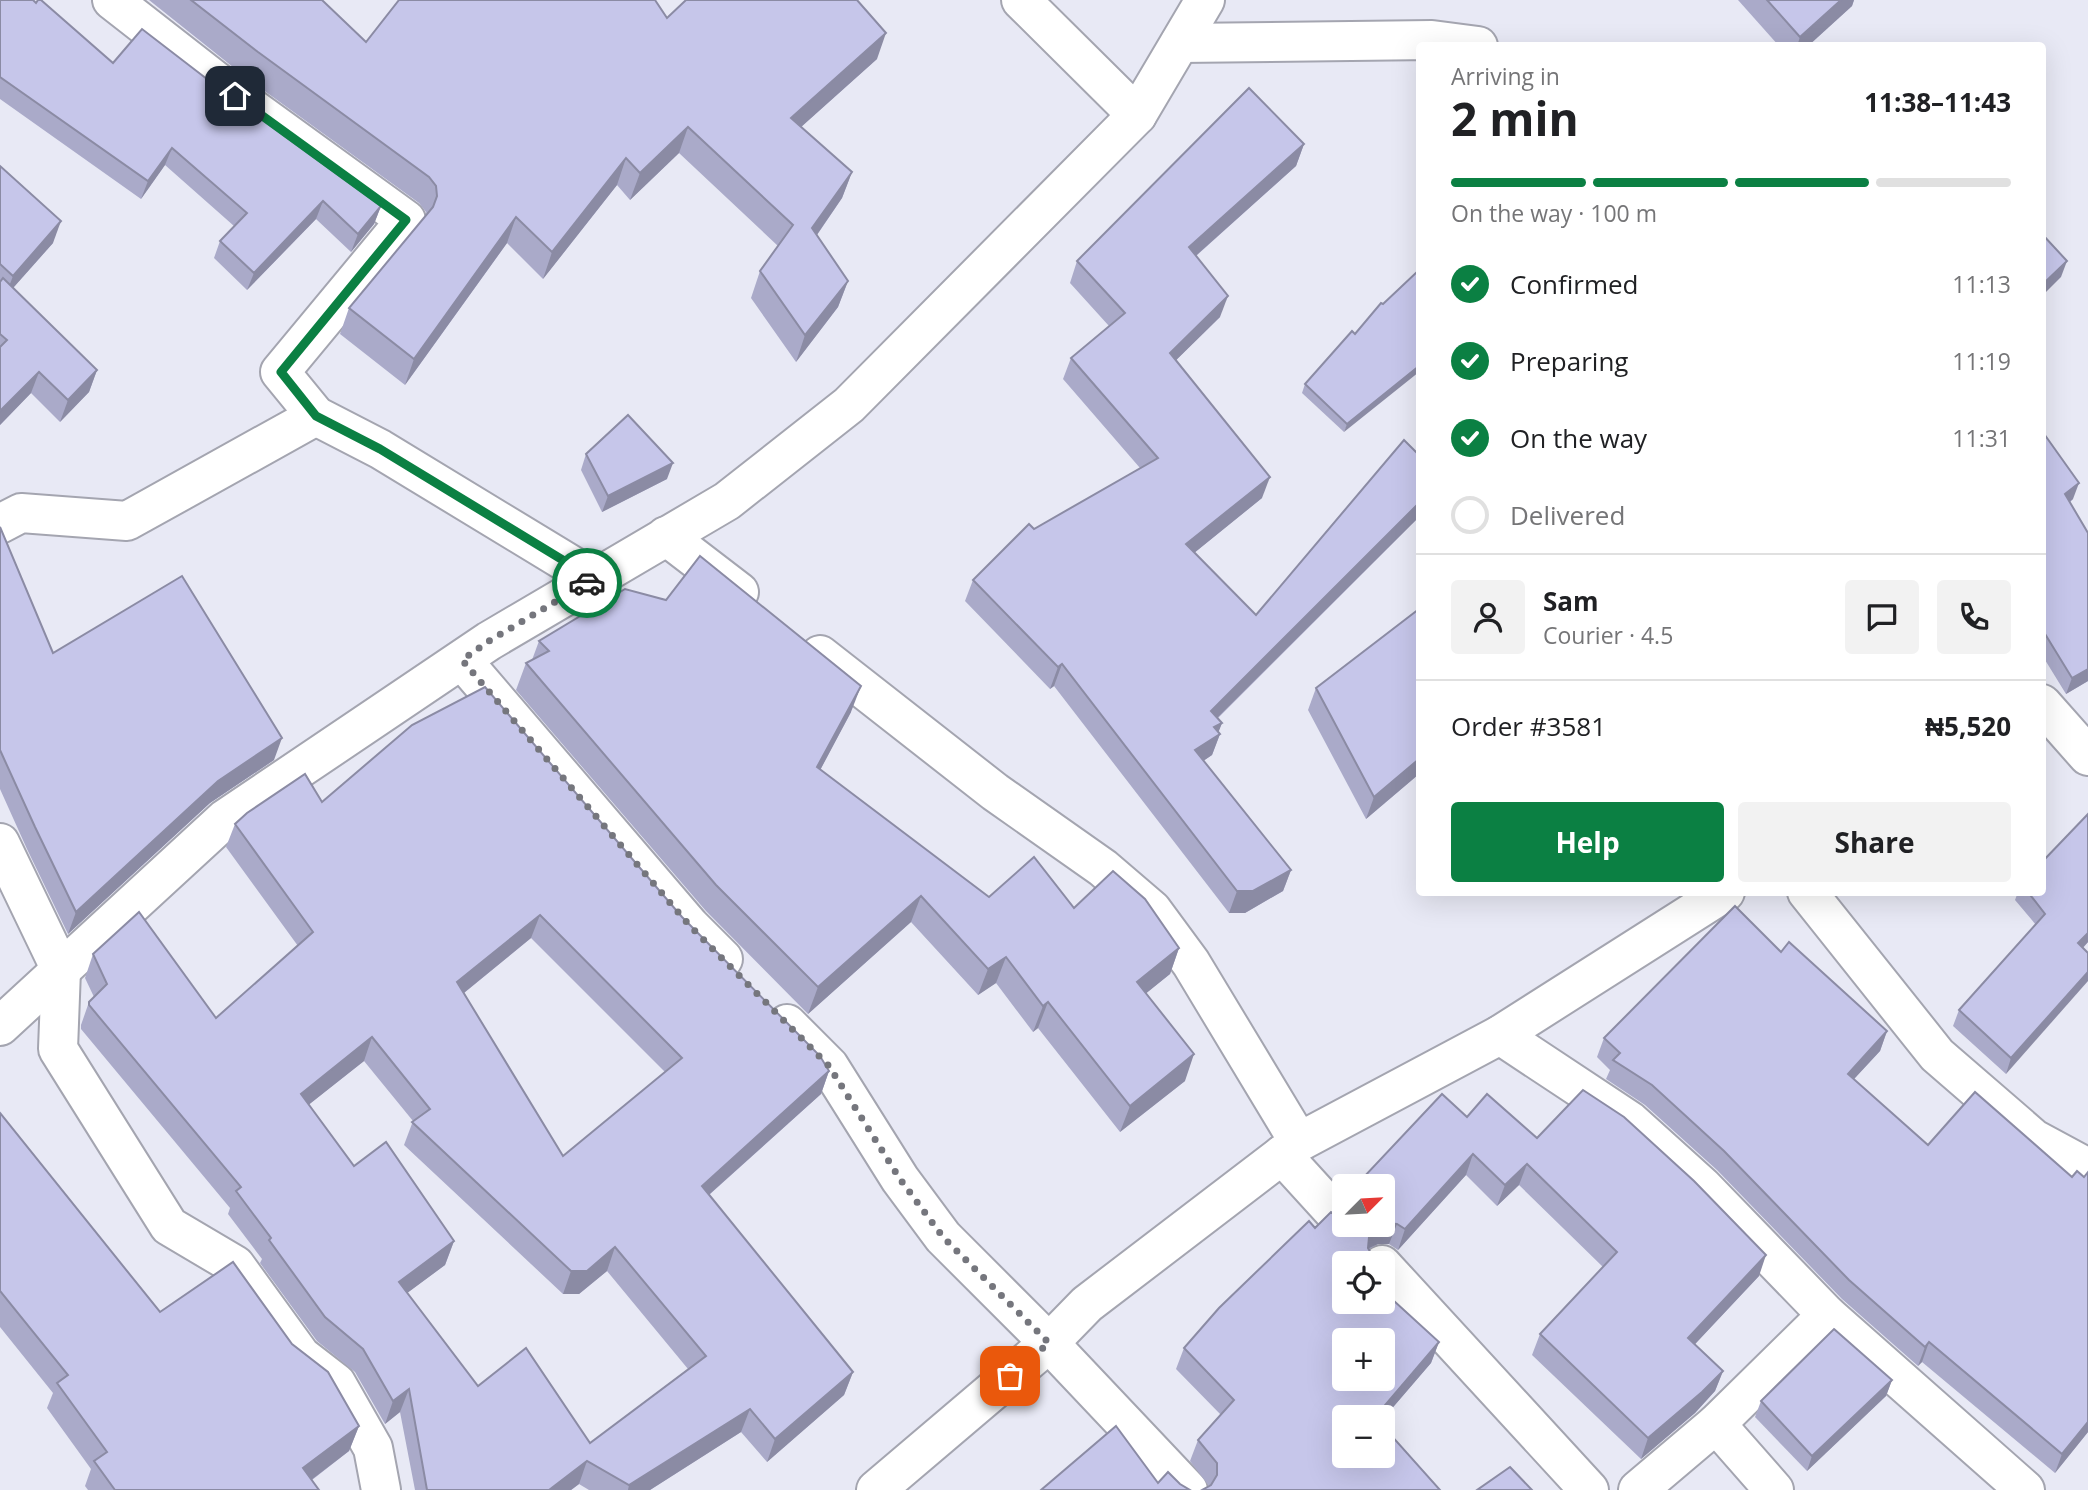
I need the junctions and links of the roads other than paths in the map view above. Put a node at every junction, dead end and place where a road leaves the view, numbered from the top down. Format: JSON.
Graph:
{"nodes":[{"id":1,"x":112,"y":0,"type":"edge"},
{"id":2,"x":1021,"y":0,"type":"edge"},
{"id":3,"x":1205,"y":0,"type":"edge"},
{"id":4,"x":1447,"y":42,"type":"edge"},
{"id":5,"x":1180,"y":43,"type":"junction"},
{"id":6,"x":1137,"y":115,"type":"junction"},
{"id":7,"x":316,"y":416,"type":"junction"},
{"id":8,"x":0,"y":524,"type":"edge"},
{"id":9,"x":666,"y":536,"type":"junction"},
{"id":10,"x":594,"y":579,"type":"junction"},
{"id":11,"x":765,"y":613,"type":"edge"},
{"id":12,"x":798,"y":638,"type":"edge"},
{"id":13,"x":462,"y":660,"type":"junction"},
{"id":14,"x":0,"y":844,"type":"edge"},
{"id":15,"x":1719,"y":896,"type":"edge"},
{"id":16,"x":1810,"y":896,"type":"edge"},
{"id":17,"x":61,"y":970,"type":"junction"},
{"id":18,"x":0,"y":1026,"type":"edge"},
{"id":19,"x":1500,"y":1035,"type":"junction"},
{"id":20,"x":1291,"y":1149,"type":"junction"},
{"id":21,"x":2088,"y":1168,"type":"edge"},
{"id":22,"x":1332,"y":1206,"type":"edge"},
{"id":23,"x":1357,"y":1237,"type":"edge"},
{"id":24,"x":1370,"y":1251,"type":"edge"},
{"id":25,"x":1395,"y":1278,"type":"edge"},
{"id":26,"x":1828,"y":1315,"type":"junction"},
{"id":27,"x":1049,"y":1343,"type":"junction"},
{"id":28,"x":1716,"y":1424,"type":"junction"},
{"id":29,"x":381,"y":1490,"type":"edge"},
{"id":30,"x":876,"y":1490,"type":"edge"},
{"id":31,"x":1188,"y":1490,"type":"edge"},
{"id":32,"x":1589,"y":1490,"type":"edge"},
{"id":33,"x":1639,"y":1490,"type":"edge"},
{"id":34,"x":1774,"y":1490,"type":"edge"},
{"id":35,"x":2025,"y":1490,"type":"edge"}],
"edges":[{"from":1,"to":7,"type":"street"},
{"from":2,"to":6,"type":"street"},
{"from":3,"to":5,"type":"street"},
{"from":4,"to":5,"type":"street"},
{"from":5,"to":6,"type":"street"},
{"from":6,"to":9,"type":"street"},
{"from":7,"to":8,"type":"street"},
{"from":7,"to":10,"type":"street"},
{"from":9,"to":10,"type":"street"},
{"from":9,"to":11,"type":"street"},
{"from":10,"to":13,"type":"street"},
{"from":12,"to":20,"type":"street"},
{"from":13,"to":17,"type":"street"},
{"from":13,"to":27,"type":"street"},
{"from":14,"to":17,"type":"street"},
{"from":15,"to":19,"type":"street"},
{"from":16,"to":21,"type":"street"},
{"from":17,"to":18,"type":"street"},
{"from":17,"to":29,"type":"street"},
{"from":19,"to":20,"type":"street"},
{"from":19,"to":26,"type":"street"},
{"from":20,"to":22,"type":"street"},
{"from":20,"to":27,"type":"street"},
{"from":23,"to":24,"type":"street"},
{"from":25,"to":32,"type":"street"},
{"from":26,"to":28,"type":"street"},
{"from":26,"to":35,"type":"street"},
{"from":27,"to":30,"type":"street"},
{"from":27,"to":31,"type":"street"},
{"from":28,"to":33,"type":"street"},
{"from":28,"to":34,"type":"street"}]}
